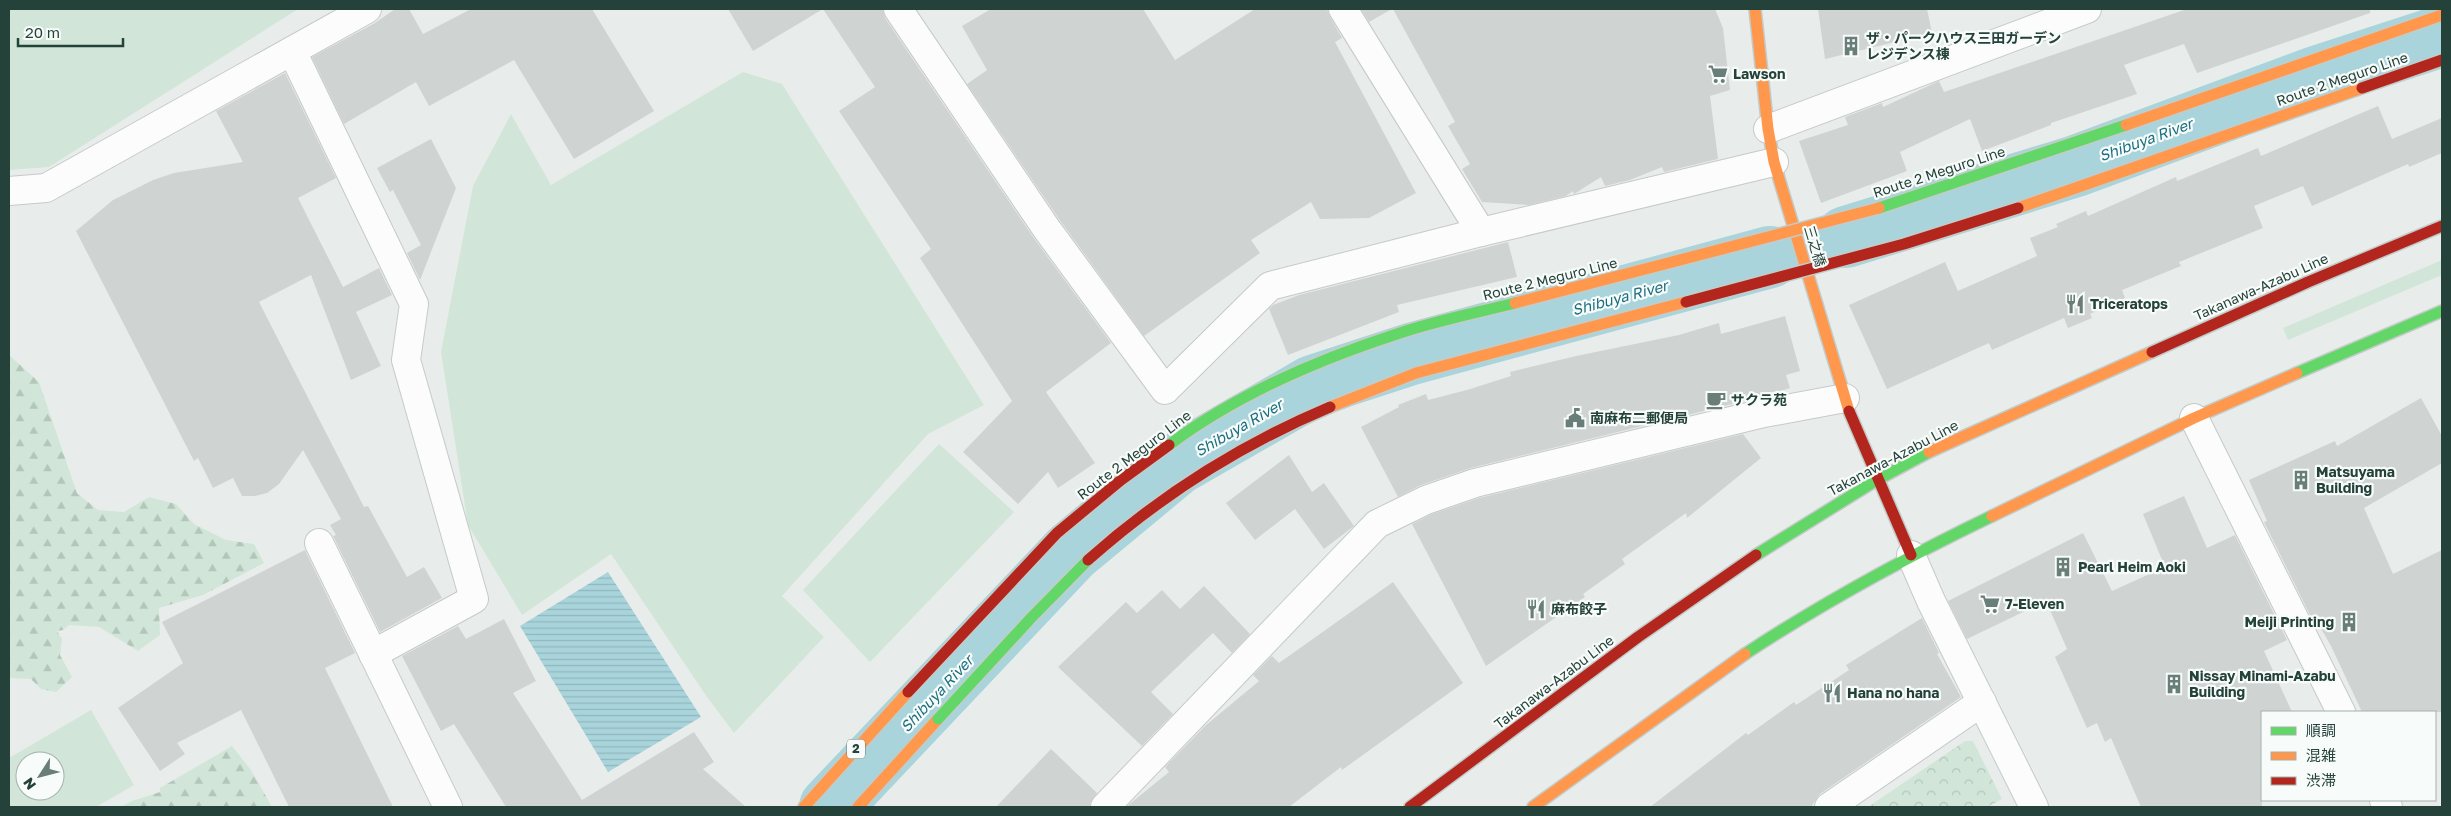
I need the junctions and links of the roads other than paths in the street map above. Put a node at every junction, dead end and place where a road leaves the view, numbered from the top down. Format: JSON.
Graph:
{"nodes":[{"id":1,"x":367,"y":9,"type":"edge"},
{"id":2,"x":898,"y":9,"type":"edge"},
{"id":3,"x":1344,"y":9,"type":"edge"},
{"id":4,"x":1755,"y":9,"type":"edge"},
{"id":5,"x":2087,"y":9,"type":"edge"},
{"id":6,"x":2442,"y":15,"type":"edge"},
{"id":7,"x":292,"y":51,"type":"junction"},
{"id":8,"x":2442,"y":60,"type":"edge"},
{"id":9,"x":1768,"y":129,"type":"junction"},
{"id":10,"x":1774,"y":162,"type":"junction"},
{"id":11,"x":9,"y":191,"type":"edge"},
{"id":12,"x":2442,"y":226,"type":"edge"},
{"id":13,"x":1481,"y":232,"type":"junction"},
{"id":14,"x":2442,"y":311,"type":"edge"},
{"id":15,"x":1845,"y":398,"type":"junction"},
{"id":16,"x":2194,"y":418,"type":"junction"},
{"id":17,"x":1878,"y":479,"type":"junction"},
{"id":18,"x":319,"y":543,"type":"dead end"},
{"id":19,"x":1911,"y":555,"type":"junction"},
{"id":20,"x":373,"y":654,"type":"junction"},
{"id":21,"x":1982,"y":702,"type":"junction"},
{"id":22,"x":2340,"y":711,"type":"edge"},
{"id":23,"x":448,"y":807,"type":"edge"},
{"id":24,"x":804,"y":807,"type":"edge"},
{"id":25,"x":858,"y":807,"type":"edge"},
{"id":26,"x":1105,"y":807,"type":"edge"},
{"id":27,"x":1410,"y":807,"type":"edge"},
{"id":28,"x":1533,"y":807,"type":"edge"},
{"id":29,"x":1829,"y":807,"type":"edge"},
{"id":30,"x":2034,"y":807,"type":"edge"}],
"edges":[{"from":1,"to":7,"type":"street"},
{"from":2,"to":13,"type":"street"},
{"from":3,"to":13,"type":"street"},
{"from":4,"to":9,"type":"main road","name":"三之橋"},
{"from":5,"to":9,"type":"street"},
{"from":6,"to":24,"type":"main road","name":"Route 2 Meguro Line","number":"2","bridge":true},
{"from":7,"to":11,"type":"street"},
{"from":7,"to":20,"type":"street"},
{"from":8,"to":25,"type":"main road","name":"Route 2 Meguro Line","bridge":true},
{"from":9,"to":10,"type":"main road","name":"三之橋"},
{"from":10,"to":13,"type":"street"},
{"from":10,"to":15,"type":"main road","name":"三之橋","bridge":true},
{"from":12,"to":17,"type":"main road","name":"Takanawa-Azabu Line"},
{"from":14,"to":16,"type":"main road"},
{"from":15,"to":17,"type":"main road","name":"三之橋"},
{"from":15,"to":26,"type":"street"},
{"from":16,"to":19,"type":"main road"},
{"from":16,"to":22,"type":"street"},
{"from":17,"to":19,"type":"main road","name":"三之橋"},
{"from":17,"to":27,"type":"main road","name":"Takanawa-Azabu Line"},
{"from":18,"to":20,"type":"street"},
{"from":19,"to":21,"type":"street"},
{"from":19,"to":28,"type":"main road"},
{"from":20,"to":23,"type":"street"},
{"from":21,"to":29,"type":"street"},
{"from":21,"to":30,"type":"street"}]}
